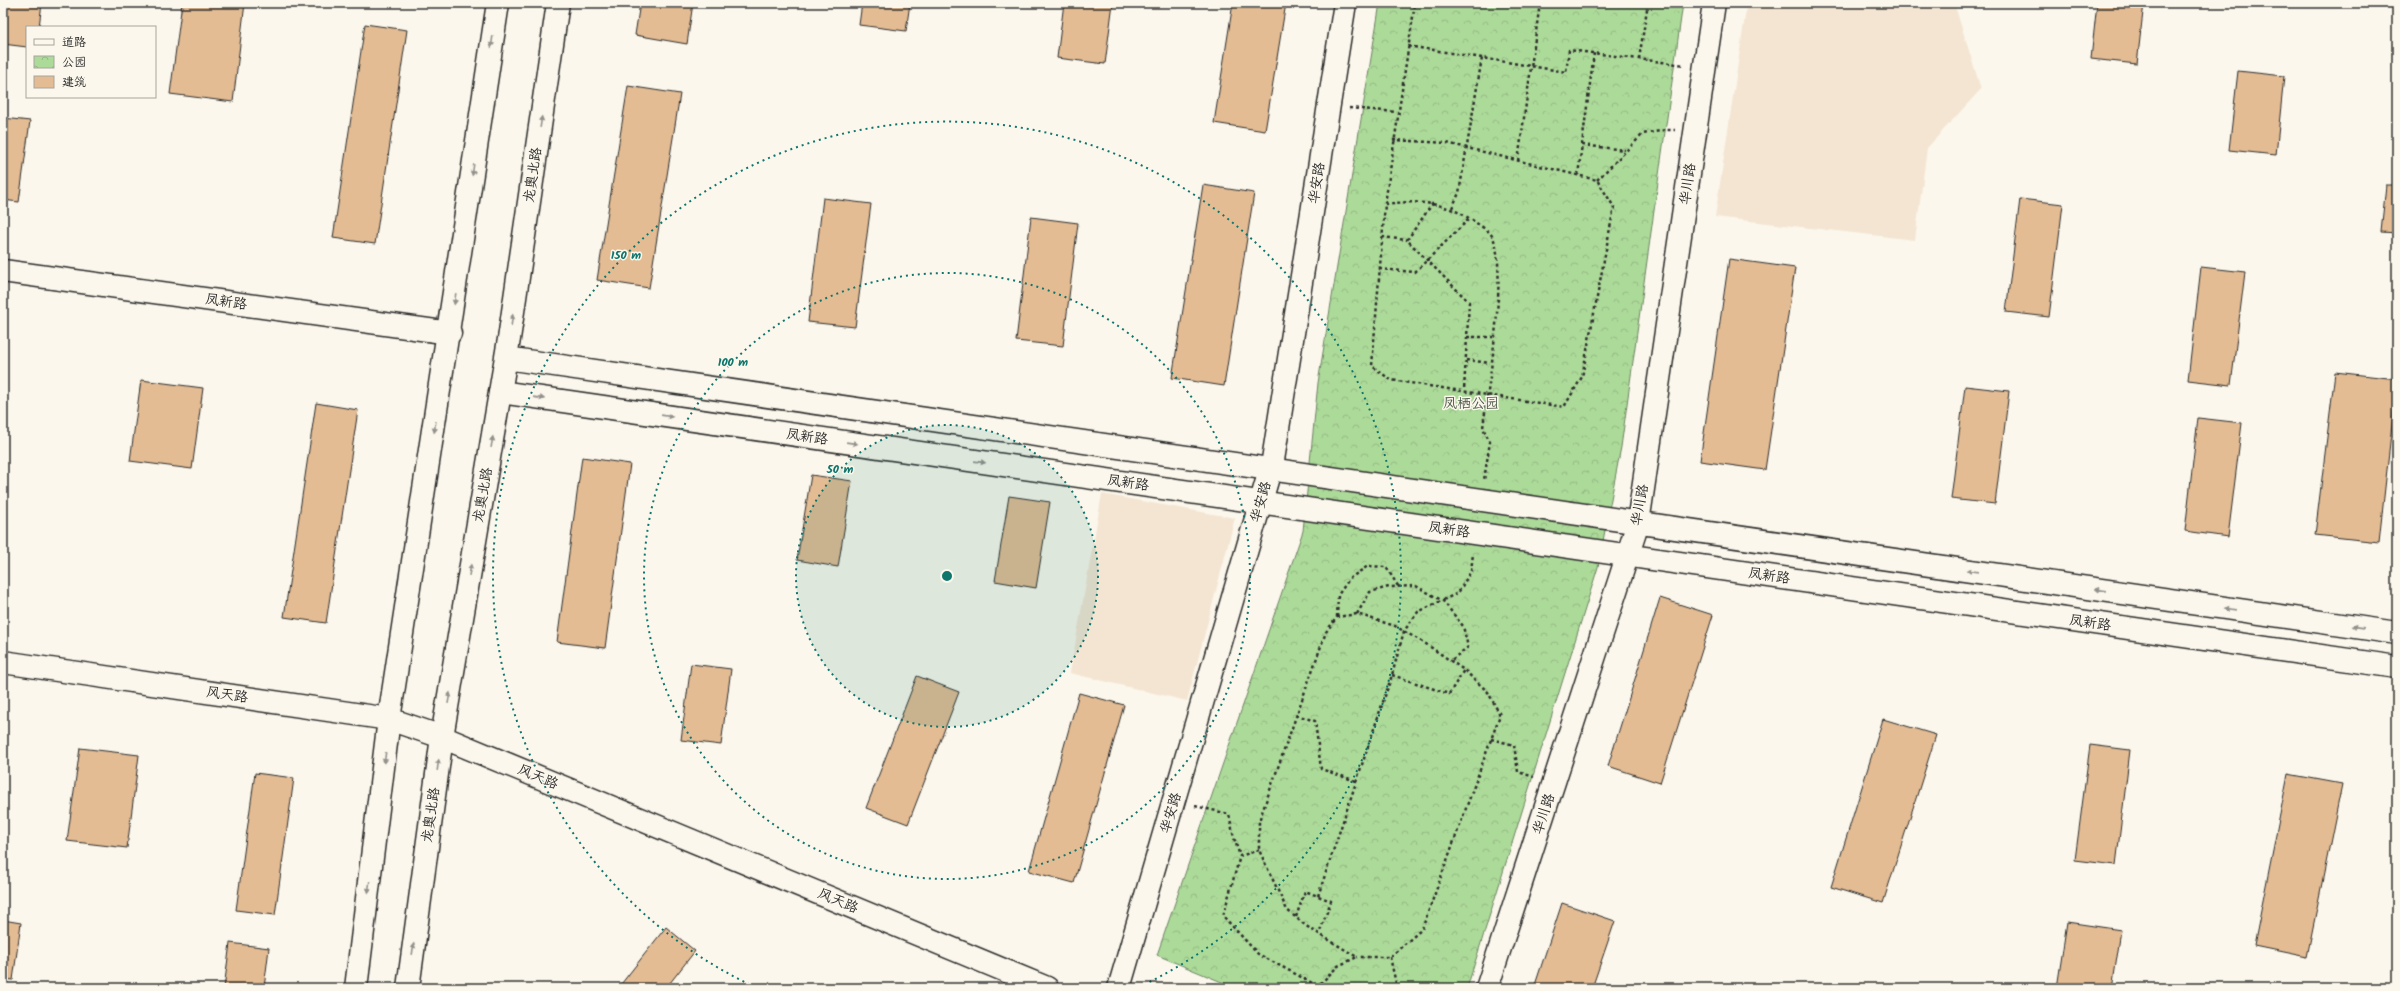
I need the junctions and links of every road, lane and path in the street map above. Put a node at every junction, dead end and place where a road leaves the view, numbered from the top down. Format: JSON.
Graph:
{"nodes":[{"id":1,"x":498,"y":3,"type":"edge"},
{"id":2,"x":558,"y":3,"type":"edge"},
{"id":3,"x":1345,"y":3,"type":"edge"},
{"id":4,"x":1415,"y":3,"type":"edge"},
{"id":5,"x":1540,"y":3,"type":"edge"},
{"id":6,"x":1552,"y":3,"type":"edge"},
{"id":7,"x":1569,"y":3,"type":"edge"},
{"id":8,"x":1648,"y":3,"type":"edge"},
{"id":9,"x":1714,"y":3,"type":"edge"},
{"id":10,"x":1408,"y":46,"type":"junction"},
{"id":11,"x":1594,"y":53,"type":"junction"},
{"id":12,"x":1482,"y":58,"type":"junction"},
{"id":13,"x":1639,"y":59,"type":"junction"},
{"id":14,"x":1705,"y":67,"type":"junction"},
{"id":15,"x":1362,"y":109,"type":"dead end"},
{"id":16,"x":1398,"y":112,"type":"junction"},
{"id":17,"x":1665,"y":130,"type":"dead end"},
{"id":18,"x":1393,"y":140,"type":"junction"},
{"id":19,"x":1582,"y":145,"type":"junction"},
{"id":20,"x":1467,"y":148,"type":"junction"},
{"id":21,"x":1625,"y":150,"type":"junction"},
{"id":22,"x":1518,"y":161,"type":"junction"},
{"id":23,"x":1578,"y":175,"type":"junction"},
{"id":24,"x":1597,"y":180,"type":"junction"},
{"id":25,"x":1434,"y":202,"type":"junction"},
{"id":26,"x":1385,"y":204,"type":"junction"},
{"id":27,"x":1452,"y":208,"type":"junction"},
{"id":28,"x":1470,"y":218,"type":"junction"},
{"id":29,"x":1382,"y":237,"type":"junction"},
{"id":30,"x":1407,"y":240,"type":"junction"},
{"id":31,"x":1378,"y":270,"type":"junction"},
{"id":32,"x":3,"y":271,"type":"edge"},
{"id":33,"x":450,"y":333,"type":"junction"},
{"id":34,"x":1467,"y":337,"type":"junction"},
{"id":35,"x":1493,"y":338,"type":"junction"},
{"id":36,"x":506,"y":358,"type":"junction"},
{"id":37,"x":1466,"y":360,"type":"junction"},
{"id":38,"x":1490,"y":363,"type":"junction"},
{"id":39,"x":1464,"y":390,"type":"junction"},
{"id":40,"x":500,"y":392,"type":"junction"},
{"id":41,"x":1487,"y":394,"type":"junction"},
{"id":42,"x":1270,"y":469,"type":"junction"},
{"id":43,"x":1481,"y":500,"type":"junction"},
{"id":44,"x":1260,"y":502,"type":"junction"},
{"id":45,"x":1638,"y":523,"type":"junction"},
{"id":46,"x":1475,"y":534,"type":"junction"},
{"id":47,"x":1628,"y":556,"type":"junction"},
{"id":48,"x":1398,"y":587,"type":"junction"},
{"id":49,"x":1442,"y":601,"type":"junction"},
{"id":50,"x":1357,"y":614,"type":"junction"},
{"id":51,"x":1337,"y":617,"type":"junction"},
{"id":52,"x":1404,"y":631,"type":"junction"},
{"id":53,"x":2397,"y":633,"type":"edge"},
{"id":54,"x":1450,"y":661,"type":"junction"},
{"id":55,"x":3,"y":662,"type":"edge"},
{"id":56,"x":2397,"y":667,"type":"edge"},
{"id":57,"x":1464,"y":670,"type":"junction"},
{"id":58,"x":1392,"y":675,"type":"junction"},
{"id":59,"x":1296,"y":715,"type":"junction"},
{"id":60,"x":390,"y":719,"type":"junction"},
{"id":61,"x":442,"y":737,"type":"junction"},
{"id":62,"x":1491,"y":739,"type":"junction"},
{"id":63,"x":1533,"y":776,"type":"dead end"},
{"id":64,"x":1356,"y":781,"type":"junction"},
{"id":65,"x":1208,"y":809,"type":"dead end"},
{"id":66,"x":1259,"y":850,"type":"junction"},
{"id":67,"x":1240,"y":856,"type":"junction"},
{"id":68,"x":1318,"y":896,"type":"junction"},
{"id":69,"x":1296,"y":917,"type":"junction"},
{"id":70,"x":1319,"y":934,"type":"junction"},
{"id":71,"x":1357,"y":957,"type":"junction"},
{"id":72,"x":1390,"y":957,"type":"junction"},
{"id":73,"x":1317,"y":987,"type":"edge"},
{"id":74,"x":356,"y":988,"type":"edge"},
{"id":75,"x":408,"y":988,"type":"edge"},
{"id":76,"x":1047,"y":988,"type":"edge"},
{"id":77,"x":1119,"y":988,"type":"edge"},
{"id":78,"x":1397,"y":988,"type":"edge"},
{"id":79,"x":1487,"y":988,"type":"edge"}],
"edges":[{"from":1,"to":33,"type":"main road","one_way":true},
{"from":36,"to":2,"type":"main road","name":"龙奥北路","one_way":true},
{"from":3,"to":42,"type":"main road","name":"华安路"},
{"from":4,"to":10,"type":"path"},
{"from":5,"to":22,"type":"path"},
{"from":6,"to":7,"type":"path"},
{"from":8,"to":13,"type":"path"},
{"from":9,"to":14,"type":"main road","name":"华川路"},
{"from":10,"to":12,"type":"path"},
{"from":10,"to":16,"type":"path"},
{"from":11,"to":12,"type":"path"},
{"from":11,"to":13,"type":"path"},
{"from":11,"to":19,"type":"path"},
{"from":12,"to":20,"type":"path"},
{"from":13,"to":14,"type":"path"},
{"from":14,"to":45,"type":"main road","name":"华川路"},
{"from":15,"to":16,"type":"path"},
{"from":16,"to":18,"type":"path"},
{"from":17,"to":21,"type":"path"},
{"from":18,"to":20,"type":"path"},
{"from":18,"to":26,"type":"path"},
{"from":19,"to":21,"type":"path"},
{"from":19,"to":23,"type":"path"},
{"from":20,"to":22,"type":"path"},
{"from":20,"to":27,"type":"path"},
{"from":21,"to":24,"type":"path"},
{"from":22,"to":23,"type":"path"},
{"from":23,"to":24,"type":"path"},
{"from":24,"to":41,"type":"path"},
{"from":25,"to":26,"type":"path"},
{"from":25,"to":27,"type":"path"},
{"from":25,"to":30,"type":"path"},
{"from":26,"to":29,"type":"path"},
{"from":27,"to":28,"type":"path"},
{"from":28,"to":31,"type":"path"},
{"from":28,"to":35,"type":"path"},
{"from":29,"to":30,"type":"path"},
{"from":29,"to":31,"type":"path"},
{"from":30,"to":34,"type":"path"},
{"from":31,"to":39,"type":"path"},
{"from":32,"to":33,"type":"main road","name":"凤新路"},
{"from":33,"to":60,"type":"main road","one_way":true},
{"from":34,"to":35,"type":"path"},
{"from":34,"to":37,"type":"path"},
{"from":35,"to":38,"type":"path"},
{"from":36,"to":40,"type":"main road","name":"龙奥北路"},
{"from":36,"to":42,"type":"main road"},
{"from":37,"to":38,"type":"path"},
{"from":37,"to":39,"type":"path"},
{"from":38,"to":41,"type":"path"},
{"from":39,"to":41,"type":"path"},
{"from":40,"to":44,"type":"main road","name":"凤新路","one_way":true},
{"from":61,"to":40,"type":"main road","name":"龙奥北路","one_way":true},
{"from":41,"to":43,"type":"path"},
{"from":42,"to":43,"type":"main road"},
{"from":42,"to":44,"type":"main road","name":"华安路"},
{"from":43,"to":45,"type":"main road"},
{"from":44,"to":46,"type":"main road","name":"凤新路"},
{"from":44,"to":77,"type":"main road","name":"华安路"},
{"from":45,"to":47,"type":"main road","name":"华川路"},
{"from":53,"to":45,"type":"main road","one_way":true},
{"from":46,"to":47,"type":"main road","name":"凤新路"},
{"from":46,"to":49,"type":"path"},
{"from":47,"to":56,"type":"main road","name":"凤新路"},
{"from":47,"to":79,"type":"main road","name":"华川路"},
{"from":48,"to":49,"type":"path"},
{"from":48,"to":50,"type":"path"},
{"from":48,"to":51,"type":"path"},
{"from":49,"to":52,"type":"path"},
{"from":49,"to":54,"type":"path"},
{"from":50,"to":51,"type":"path"},
{"from":50,"to":52,"type":"path"},
{"from":51,"to":59,"type":"path"},
{"from":52,"to":54,"type":"path"},
{"from":52,"to":58,"type":"path"},
{"from":54,"to":57,"type":"path"},
{"from":55,"to":60,"type":"main road","name":"风天路"},
{"from":57,"to":58,"type":"path"},
{"from":57,"to":62,"type":"path"},
{"from":58,"to":64,"type":"path"},
{"from":59,"to":64,"type":"path"},
{"from":59,"to":66,"type":"path"},
{"from":60,"to":61,"type":"main road","name":"风天路"},
{"from":60,"to":74,"type":"main road","one_way":true},
{"from":75,"to":61,"type":"main road","name":"龙奥北路","one_way":true},
{"from":61,"to":76,"type":"main road","name":"风天路"},
{"from":62,"to":63,"type":"path"},
{"from":62,"to":72,"type":"path"},
{"from":64,"to":68,"type":"path"},
{"from":65,"to":67,"type":"path"},
{"from":66,"to":67,"type":"path"},
{"from":66,"to":69,"type":"path"},
{"from":67,"to":73,"type":"path"},
{"from":68,"to":69,"type":"path"},
{"from":68,"to":70,"type":"path"},
{"from":69,"to":70,"type":"path"},
{"from":70,"to":71,"type":"path"},
{"from":71,"to":72,"type":"path"},
{"from":71,"to":73,"type":"path"},
{"from":72,"to":78,"type":"path"}]}
